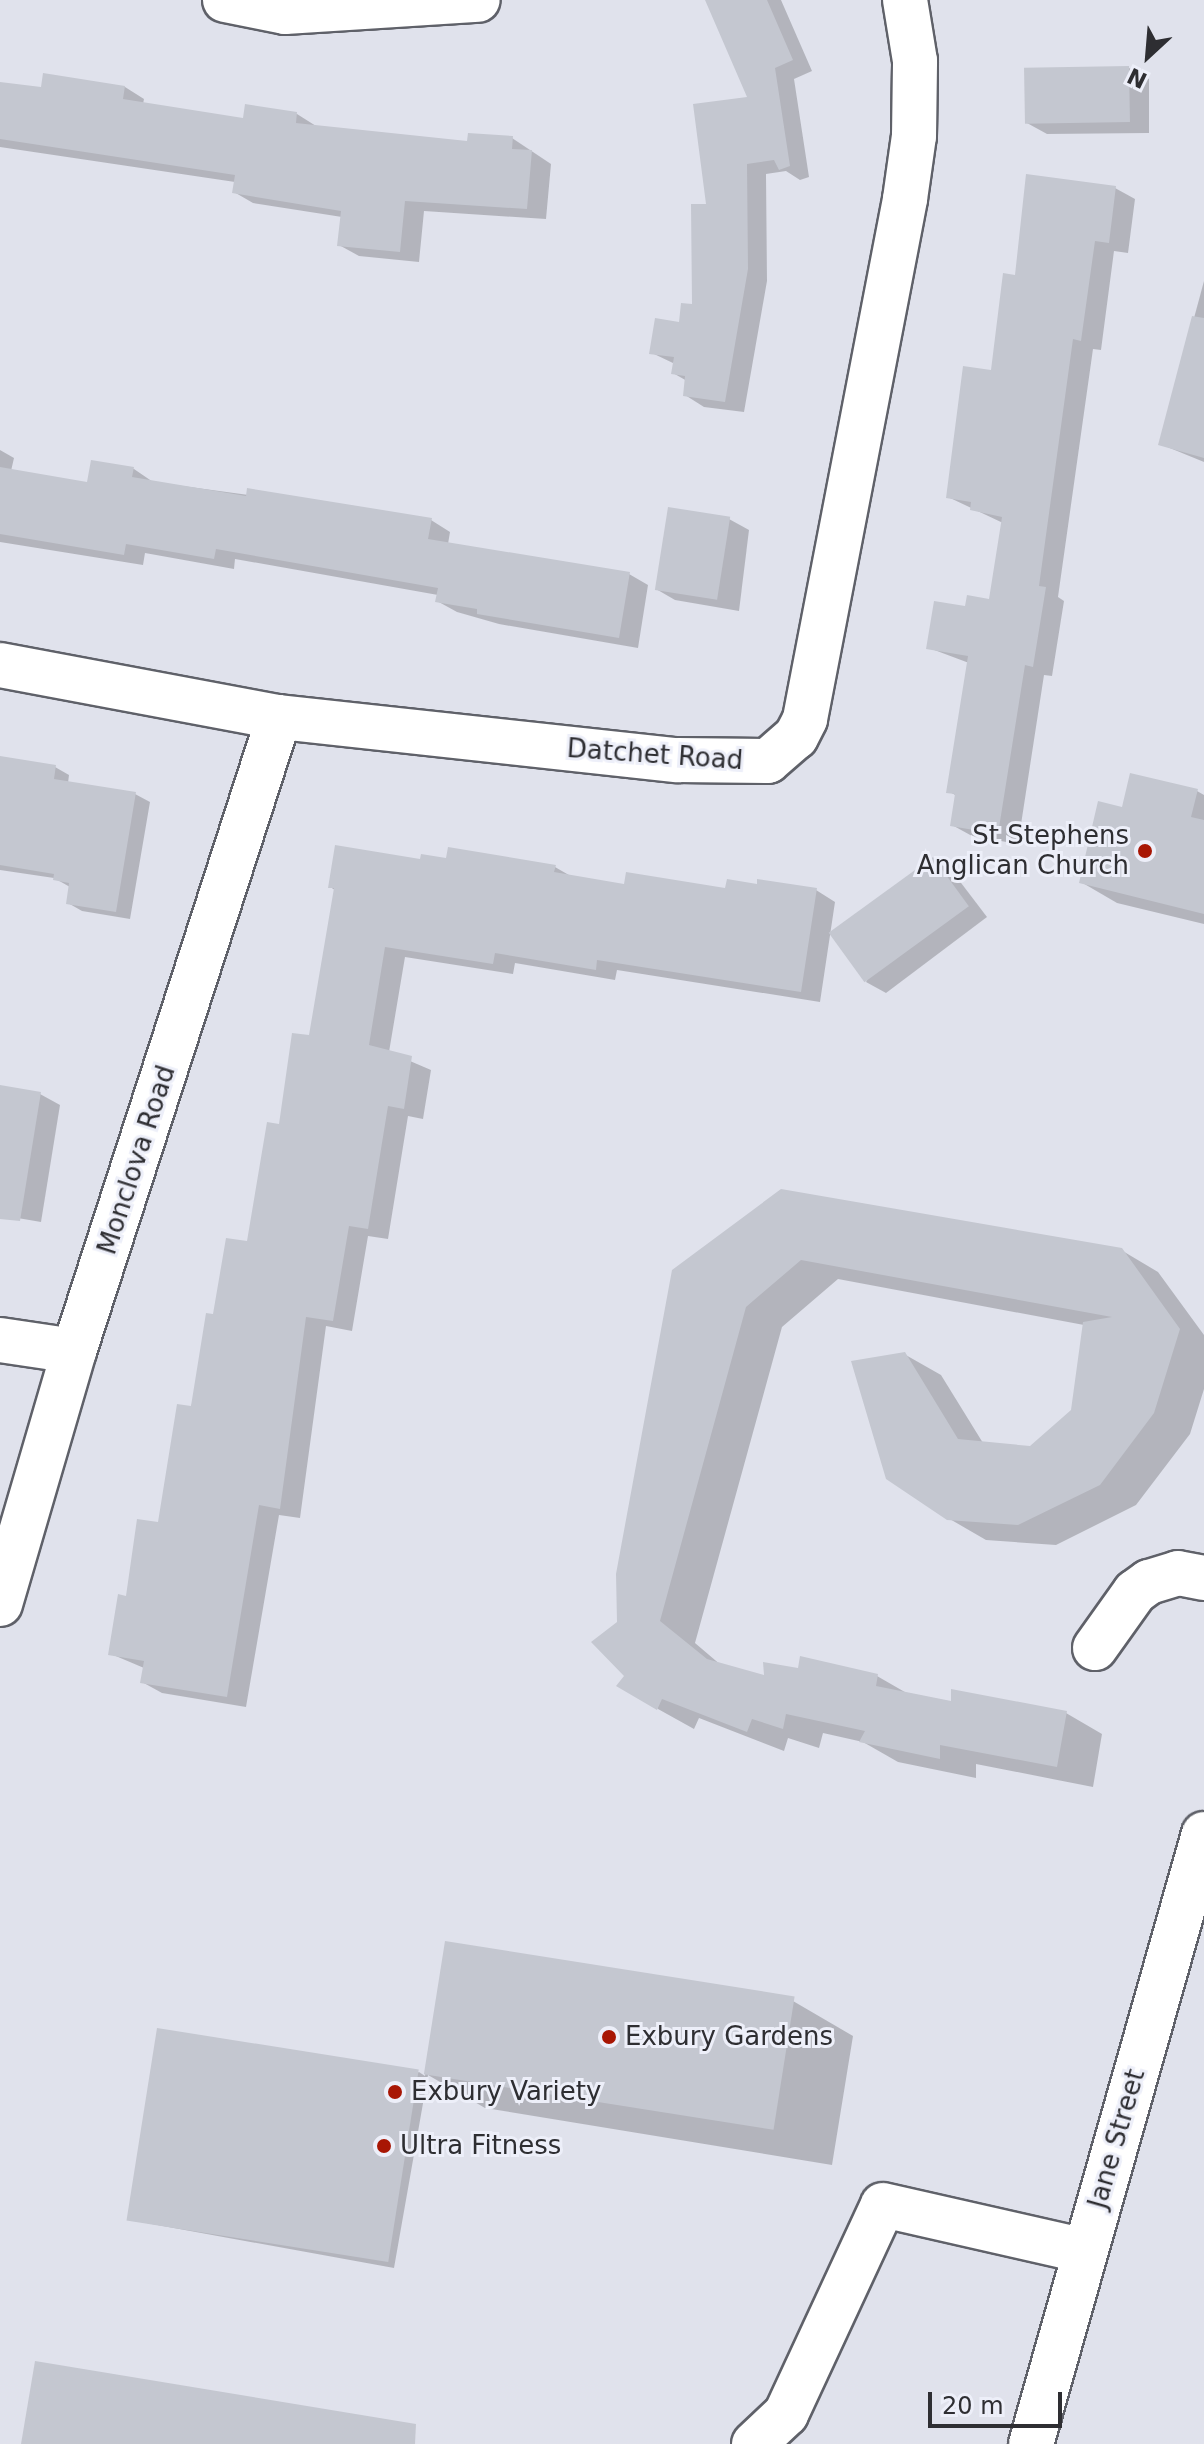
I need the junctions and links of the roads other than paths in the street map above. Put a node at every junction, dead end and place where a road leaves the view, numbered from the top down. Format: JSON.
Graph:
{"nodes":[{"id":1,"x":225,"y":0,"type":"edge"},
{"id":2,"x":478,"y":0,"type":"edge"},
{"id":3,"x":905,"y":0,"type":"edge"},
{"id":4,"x":0,"y":665,"type":"edge"},
{"id":5,"x":279,"y":717,"type":"junction"},
{"id":6,"x":0,"y":1340,"type":"edge"},
{"id":7,"x":74,"y":1351,"type":"junction"},
{"id":8,"x":1204,"y":1578,"type":"edge"},
{"id":9,"x":0,"y":1604,"type":"edge"},
{"id":10,"x":1095,"y":1648,"type":"dead end"},
{"id":11,"x":1204,"y":1834,"type":"edge"},
{"id":12,"x":1085,"y":2251,"type":"junction"},
{"id":13,"x":754,"y":2444,"type":"edge"},
{"id":14,"x":1031,"y":2444,"type":"edge"}],
"edges":[{"from":1,"to":2,"type":"street"},
{"from":3,"to":5,"type":"street","name":"Datchet Road"},
{"from":4,"to":5,"type":"street","name":"Datchet Road"},
{"from":5,"to":7,"type":"street","name":"Monclova Road"},
{"from":6,"to":7,"type":"street"},
{"from":7,"to":9,"type":"street","name":"Monclova Road"},
{"from":8,"to":10,"type":"street"},
{"from":11,"to":12,"type":"street","name":"Jane Street"},
{"from":12,"to":13,"type":"street"},
{"from":12,"to":14,"type":"street","name":"Jane Street"}]}
